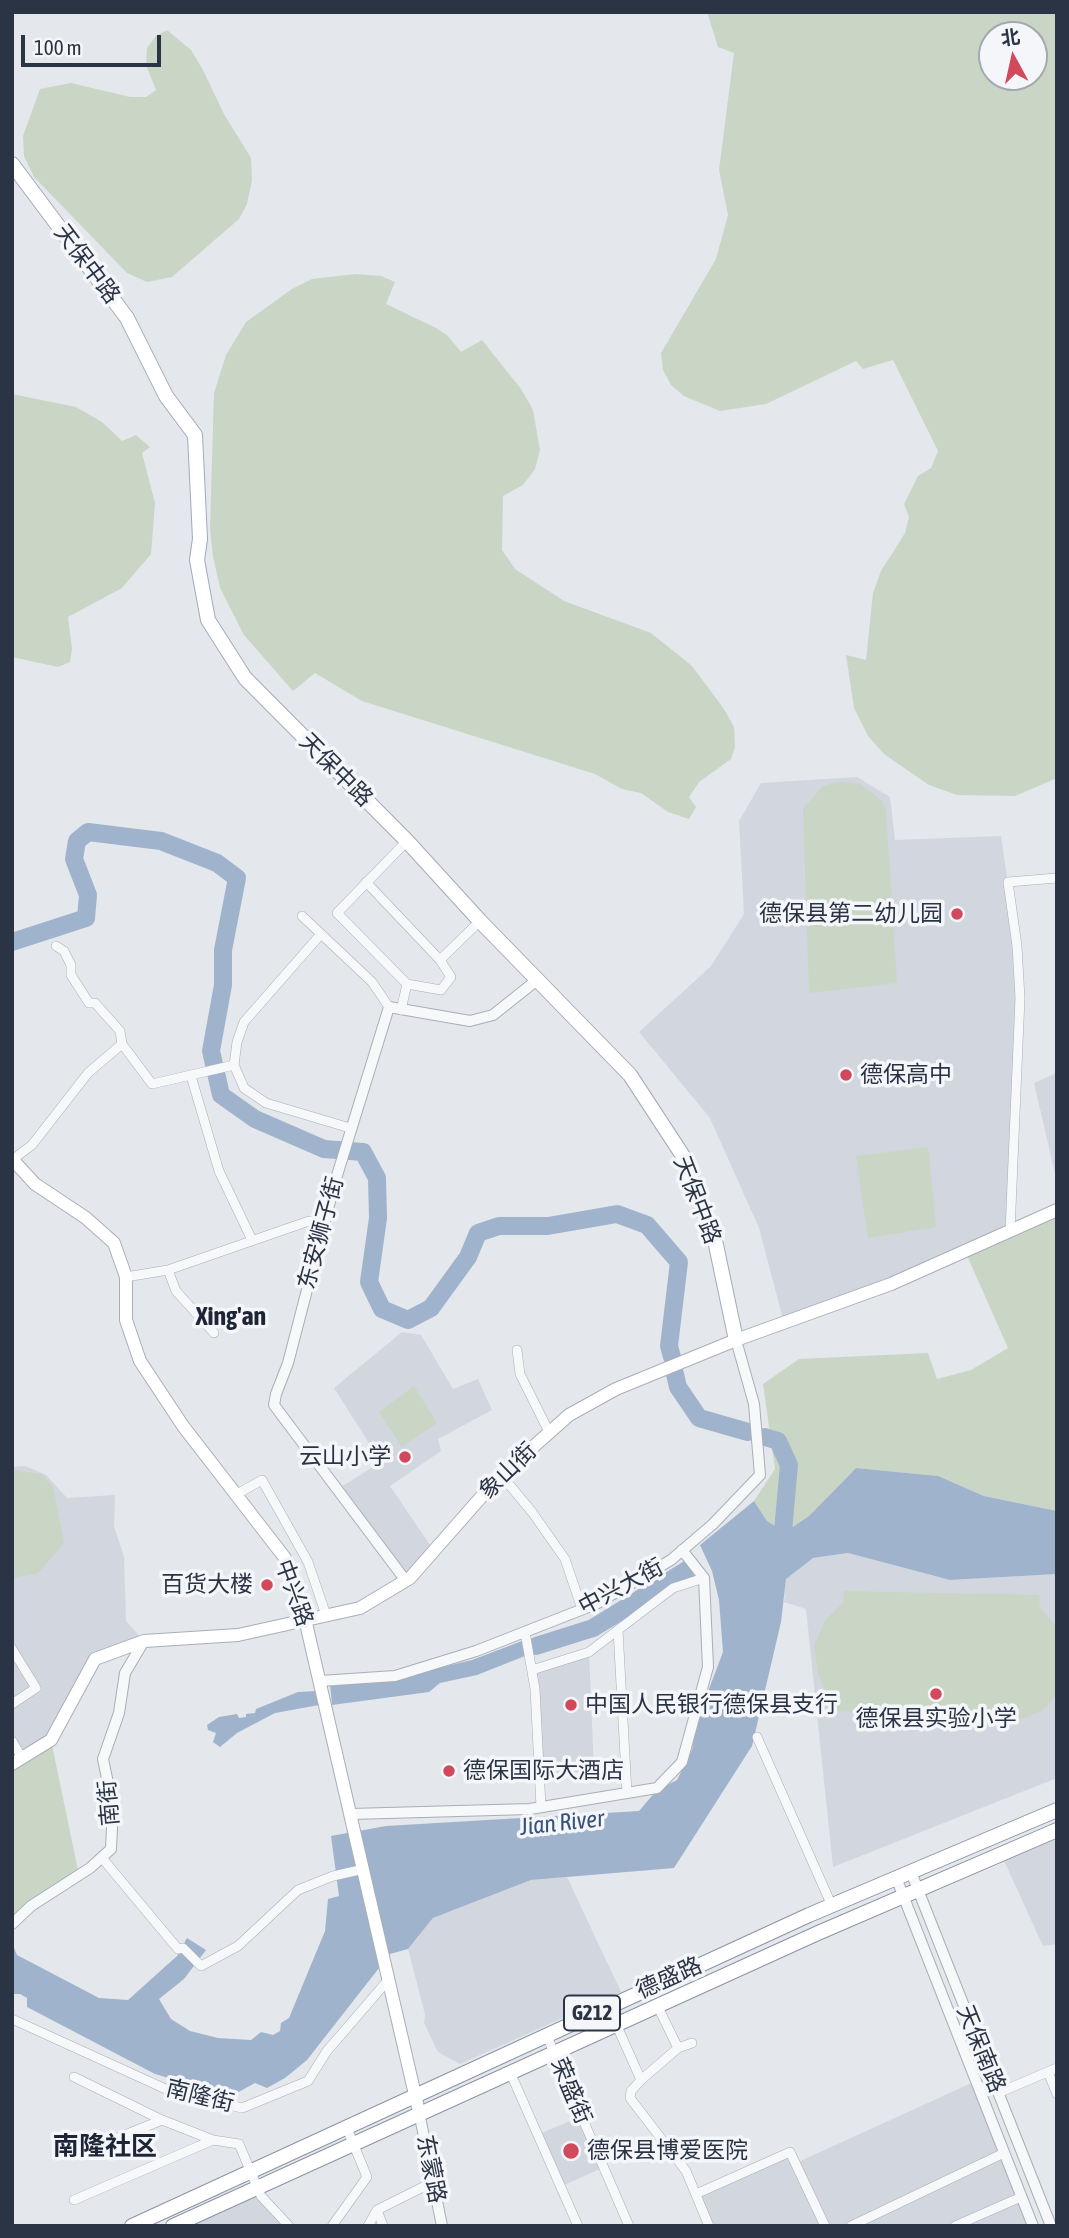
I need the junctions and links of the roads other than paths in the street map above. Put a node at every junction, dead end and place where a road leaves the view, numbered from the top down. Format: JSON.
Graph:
{"nodes":[{"id":1,"x":12,"y":164,"type":"edge"},
{"id":2,"x":407,"y":841,"type":"junction"},
{"id":3,"x":1057,"y":877,"type":"edge"},
{"id":4,"x":366,"y":882,"type":"junction"},
{"id":5,"x":302,"y":916,"type":"dead end"},
{"id":6,"x":480,"y":921,"type":"junction"},
{"id":7,"x":321,"y":934,"type":"junction"},
{"id":8,"x":56,"y":946,"type":"dead end"},
{"id":9,"x":440,"y":960,"type":"junction"},
{"id":10,"x":537,"y":979,"type":"junction"},
{"id":11,"x":407,"y":984,"type":"junction"},
{"id":12,"x":389,"y":1007,"type":"junction"},
{"id":13,"x":401,"y":1010,"type":"junction"},
{"id":14,"x":122,"y":1044,"type":"junction"},
{"id":15,"x":234,"y":1065,"type":"junction"},
{"id":16,"x":191,"y":1076,"type":"junction"},
{"id":17,"x":351,"y":1128,"type":"junction"},
{"id":18,"x":12,"y":1159,"type":"edge"},
{"id":19,"x":1057,"y":1210,"type":"edge"},
{"id":20,"x":324,"y":1224,"type":"junction"},
{"id":21,"x":1010,"y":1231,"type":"junction"},
{"id":22,"x":252,"y":1240,"type":"junction"},
{"id":23,"x":168,"y":1270,"type":"junction"},
{"id":24,"x":126,"y":1277,"type":"junction"},
{"id":25,"x":214,"y":1333,"type":"dead end"},
{"id":26,"x":736,"y":1340,"type":"junction"},
{"id":27,"x":517,"y":1350,"type":"dead end"},
{"id":28,"x":549,"y":1432,"type":"junction"},
{"id":29,"x":497,"y":1479,"type":"junction"},
{"id":30,"x":237,"y":1494,"type":"junction"},
{"id":31,"x":682,"y":1550,"type":"junction"},
{"id":32,"x":704,"y":1577,"type":"junction"},
{"id":33,"x":406,"y":1581,"type":"junction"},
{"id":34,"x":582,"y":1609,"type":"junction"},
{"id":35,"x":326,"y":1615,"type":"junction"},
{"id":36,"x":305,"y":1619,"type":"junction"},
{"id":37,"x":618,"y":1630,"type":"junction"},
{"id":38,"x":526,"y":1632,"type":"junction"},
{"id":39,"x":144,"y":1641,"type":"junction"},
{"id":40,"x":12,"y":1649,"type":"edge"},
{"id":41,"x":532,"y":1670,"type":"junction"},
{"id":42,"x":320,"y":1681,"type":"junction"},
{"id":43,"x":12,"y":1704,"type":"edge"},
{"id":44,"x":757,"y":1737,"type":"dead end"},
{"id":45,"x":12,"y":1741,"type":"edge"},
{"id":46,"x":17,"y":1761,"type":"edge"},
{"id":47,"x":627,"y":1793,"type":"junction"},
{"id":48,"x":541,"y":1807,"type":"junction"},
{"id":49,"x":1057,"y":1810,"type":"edge"},
{"id":50,"x":353,"y":1820,"type":"junction"},
{"id":51,"x":1057,"y":1830,"type":"edge"},
{"id":52,"x":102,"y":1858,"type":"junction"},
{"id":53,"x":364,"y":1869,"type":"junction"},
{"id":54,"x":911,"y":1872,"type":"junction"},
{"id":55,"x":897,"y":1880,"type":"junction"},
{"id":56,"x":919,"y":1891,"type":"junction"},
{"id":57,"x":904,"y":1898,"type":"junction"},
{"id":58,"x":832,"y":1906,"type":"junction"},
{"id":59,"x":16,"y":1920,"type":"edge"},
{"id":60,"x":389,"y":1979,"type":"junction"},
{"id":61,"x":657,"y":2005,"type":"junction"},
{"id":62,"x":12,"y":2019,"type":"edge"},
{"id":63,"x":616,"y":2024,"type":"junction"},
{"id":64,"x":546,"y":2034,"type":"junction"},
{"id":65,"x":692,"y":2043,"type":"dead end"},
{"id":66,"x":678,"y":2048,"type":"junction"},
{"id":67,"x":554,"y":2052,"type":"junction"},
{"id":68,"x":1052,"y":2070,"type":"edge"},
{"id":69,"x":510,"y":2072,"type":"junction"},
{"id":70,"x":74,"y":2077,"type":"dead end"},
{"id":71,"x":641,"y":2080,"type":"junction"},
{"id":72,"x":999,"y":2093,"type":"junction"},
{"id":73,"x":416,"y":2094,"type":"junction"},
{"id":74,"x":1057,"y":2094,"type":"edge"},
{"id":75,"x":419,"y":2112,"type":"junction"},
{"id":76,"x":162,"y":2120,"type":"junction"},
{"id":77,"x":346,"y":2126,"type":"junction"},
{"id":78,"x":213,"y":2140,"type":"junction"},
{"id":79,"x":353,"y":2143,"type":"junction"},
{"id":80,"x":88,"y":2150,"type":"dead end"},
{"id":81,"x":1004,"y":2152,"type":"junction"},
{"id":82,"x":249,"y":2172,"type":"junction"},
{"id":83,"x":433,"y":2182,"type":"junction"},
{"id":84,"x":257,"y":2187,"type":"junction"},
{"id":85,"x":696,"y":2194,"type":"junction"},
{"id":86,"x":1021,"y":2197,"type":"junction"},
{"id":87,"x":74,"y":2200,"type":"dead end"},
{"id":88,"x":377,"y":2210,"type":"junction"},
{"id":89,"x":132,"y":2226,"type":"edge"},
{"id":90,"x":173,"y":2226,"type":"edge"},
{"id":91,"x":289,"y":2226,"type":"edge"},
{"id":92,"x":332,"y":2226,"type":"edge"},
{"id":93,"x":368,"y":2226,"type":"edge"},
{"id":94,"x":383,"y":2226,"type":"edge"},
{"id":95,"x":442,"y":2226,"type":"edge"},
{"id":96,"x":578,"y":2226,"type":"edge"},
{"id":97,"x":629,"y":2226,"type":"edge"},
{"id":98,"x":709,"y":2226,"type":"edge"},
{"id":99,"x":825,"y":2226,"type":"edge"},
{"id":100,"x":851,"y":2226,"type":"edge"},
{"id":101,"x":955,"y":2226,"type":"edge"},
{"id":102,"x":1032,"y":2226,"type":"edge"},
{"id":103,"x":1051,"y":2226,"type":"edge"}],
"edges":[{"from":1,"to":2,"type":"main road","name":"天保中路"},
{"from":2,"to":4,"type":"street"},
{"from":2,"to":6,"type":"main road","name":"天保中路"},
{"from":3,"to":21,"type":"street"},
{"from":4,"to":9,"type":"street"},
{"from":4,"to":11,"type":"street"},
{"from":5,"to":7,"type":"street"},
{"from":6,"to":9,"type":"street"},
{"from":6,"to":10,"type":"main road","name":"天保中路"},
{"from":7,"to":12,"type":"street"},
{"from":7,"to":15,"type":"street"},
{"from":8,"to":14,"type":"street"},
{"from":9,"to":11,"type":"street"},
{"from":10,"to":13,"type":"street"},
{"from":10,"to":26,"type":"main road","name":"天保中路"},
{"from":11,"to":13,"type":"street"},
{"from":12,"to":13,"type":"street"},
{"from":12,"to":17,"type":"street","name":"东安狮子街"},
{"from":14,"to":16,"type":"street"},
{"from":14,"to":18,"type":"street"},
{"from":15,"to":16,"type":"street"},
{"from":15,"to":17,"type":"street"},
{"from":16,"to":22,"type":"street"},
{"from":17,"to":20,"type":"street","name":"东安狮子街"},
{"from":18,"to":24,"type":"main road","name":"中兴路"},
{"from":19,"to":21,"type":"main road","name":"象山街"},
{"from":20,"to":22,"type":"street"},
{"from":20,"to":33,"type":"street","name":"东安狮子街"},
{"from":21,"to":26,"type":"main road","name":"象山街"},
{"from":22,"to":23,"type":"street"},
{"from":23,"to":24,"type":"street"},
{"from":23,"to":25,"type":"street"},
{"from":24,"to":30,"type":"main road","name":"中兴路"},
{"from":26,"to":28,"type":"main road","name":"象山街"},
{"from":26,"to":31,"type":"street","name":"中兴大街"},
{"from":27,"to":28,"type":"street"},
{"from":28,"to":29,"type":"main road","name":"象山街"},
{"from":29,"to":33,"type":"main road","name":"象山街"},
{"from":29,"to":34,"type":"street"},
{"from":30,"to":35,"type":"street"},
{"from":30,"to":36,"type":"main road","name":"中兴路"},
{"from":31,"to":32,"type":"street"},
{"from":31,"to":34,"type":"street","name":"中兴大街"},
{"from":32,"to":37,"type":"street"},
{"from":32,"to":47,"type":"street"},
{"from":33,"to":35,"type":"main road","name":"象山街"},
{"from":34,"to":38,"type":"street","name":"中兴大街"},
{"from":35,"to":36,"type":"main road","name":"象山街"},
{"from":36,"to":39,"type":"main road","name":"象山街"},
{"from":36,"to":42,"type":"main road","name":"中兴路"},
{"from":37,"to":41,"type":"street"},
{"from":37,"to":47,"type":"street"},
{"from":38,"to":41,"type":"street"},
{"from":38,"to":42,"type":"street","name":"中兴大街"},
{"from":39,"to":46,"type":"main road","name":"象山街"},
{"from":39,"to":52,"type":"street","name":"南街"},
{"from":40,"to":43,"type":"street"},
{"from":41,"to":48,"type":"street"},
{"from":42,"to":50,"type":"main road","name":"中兴路"},
{"from":44,"to":58,"type":"street"},
{"from":45,"to":46,"type":"street"},
{"from":47,"to":48,"type":"street"},
{"from":48,"to":50,"type":"street"},
{"from":49,"to":54,"type":"main road","name":"德盛路","number":"G212"},
{"from":50,"to":53,"type":"main road","name":"中兴路"},
{"from":51,"to":56,"type":"main road","number":"G212"},
{"from":52,"to":53,"type":"street"},
{"from":52,"to":59,"type":"street","name":"南街"},
{"from":53,"to":60,"type":"main road","name":"中兴路"},
{"from":54,"to":55,"type":"main road","name":"德盛路","number":"G212"},
{"from":54,"to":56,"type":"street","name":"天保南路"},
{"from":55,"to":57,"type":"street","name":"天保南路"},
{"from":55,"to":58,"type":"main road","name":"德盛路","number":"G212"},
{"from":56,"to":57,"type":"main road","number":"G212"},
{"from":56,"to":72,"type":"street","name":"天保南路"},
{"from":57,"to":61,"type":"main road","number":"G212"},
{"from":57,"to":81,"type":"street","name":"天保南路"},
{"from":58,"to":64,"type":"main road","name":"德盛路","number":"G212"},
{"from":60,"to":62,"type":"street","name":"南隆街"},
{"from":60,"to":73,"type":"main road","name":"中兴路"},
{"from":61,"to":63,"type":"main road","number":"G212"},
{"from":61,"to":66,"type":"street"},
{"from":63,"to":67,"type":"main road","number":"G212"},
{"from":63,"to":71,"type":"street"},
{"from":64,"to":67,"type":"street","name":"荣盛街"},
{"from":64,"to":73,"type":"main road","name":"德盛路","number":"G212"},
{"from":65,"to":66,"type":"street"},
{"from":66,"to":71,"type":"street"},
{"from":67,"to":69,"type":"main road","number":"G212"},
{"from":67,"to":97,"type":"street","name":"荣盛街"},
{"from":68,"to":72,"type":"street"},
{"from":68,"to":74,"type":"street"},
{"from":69,"to":75,"type":"main road","number":"G212"},
{"from":69,"to":96,"type":"street"},
{"from":70,"to":76,"type":"street"},
{"from":71,"to":85,"type":"street"},
{"from":72,"to":103,"type":"street","name":"天保南路"},
{"from":73,"to":75,"type":"main road","name":"中兴路"},
{"from":73,"to":77,"type":"main road","name":"德盛路","number":"G212"},
{"from":75,"to":79,"type":"main road","number":"G212"},
{"from":75,"to":83,"type":"street","name":"东蒙路"},
{"from":76,"to":78,"type":"street"},
{"from":76,"to":80,"type":"street"},
{"from":77,"to":79,"type":"street"},
{"from":77,"to":82,"type":"main road","name":"德盛路","number":"G212"},
{"from":78,"to":82,"type":"street"},
{"from":78,"to":87,"type":"street"},
{"from":79,"to":84,"type":"main road","number":"G212"},
{"from":79,"to":92,"type":"street"},
{"from":81,"to":86,"type":"street","name":"天保南路"},
{"from":81,"to":100,"type":"street"},
{"from":82,"to":84,"type":"street"},
{"from":82,"to":89,"type":"main road","name":"德盛路","number":"G212"},
{"from":83,"to":88,"type":"street"},
{"from":83,"to":95,"type":"street","name":"东蒙路"},
{"from":84,"to":90,"type":"main road","number":"G212"},
{"from":84,"to":91,"type":"street"},
{"from":85,"to":98,"type":"street"},
{"from":85,"to":99,"type":"street"},
{"from":86,"to":101,"type":"street"},
{"from":86,"to":102,"type":"street","name":"天保南路"},
{"from":88,"to":93,"type":"street"},
{"from":88,"to":94,"type":"street"}]}
